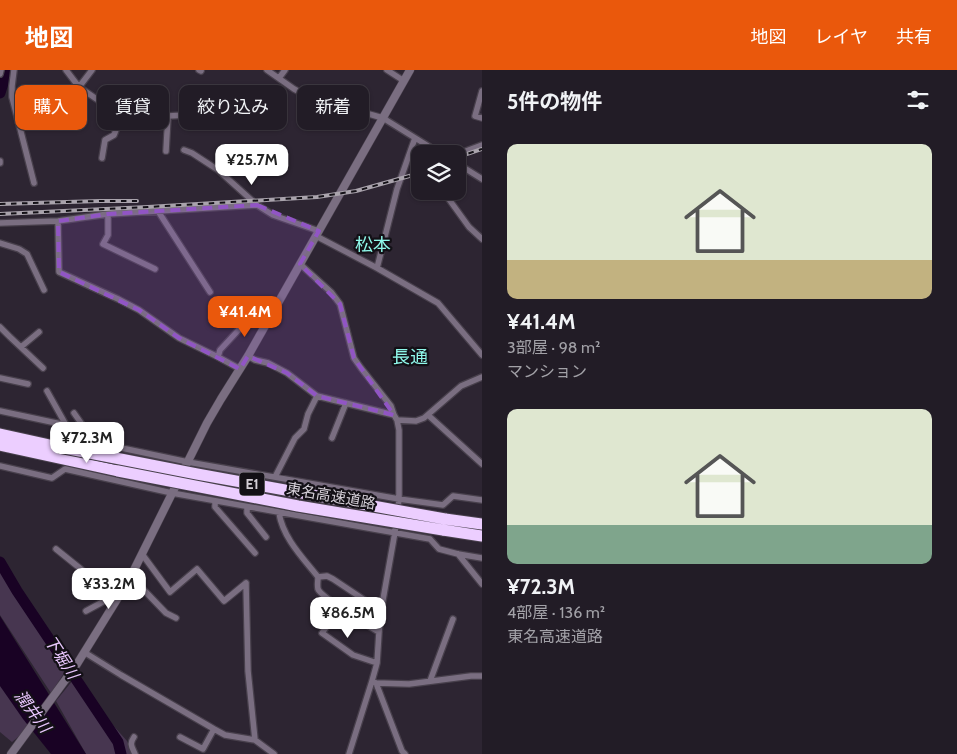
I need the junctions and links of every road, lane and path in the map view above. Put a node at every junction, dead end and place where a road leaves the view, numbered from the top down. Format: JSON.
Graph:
{"nodes":[{"id":1,"x":1,"y":70,"type":"edge"},
{"id":2,"x":14,"y":70,"type":"edge"},
{"id":3,"x":92,"y":70,"type":"edge"},
{"id":4,"x":267,"y":70,"type":"edge"},
{"id":5,"x":285,"y":70,"type":"edge"},
{"id":6,"x":387,"y":70,"type":"edge"},
{"id":7,"x":410,"y":70,"type":"edge"},
{"id":8,"x":69,"y":71,"type":"edge"},
{"id":9,"x":0,"y":74,"type":"edge"},
{"id":10,"x":279,"y":78,"type":"junction"},
{"id":11,"x":404,"y":81,"type":"junction"},
{"id":12,"x":78,"y":85,"type":"edge"},
{"id":13,"x":81,"y":85,"type":"edge"},
{"id":14,"x":482,"y":91,"type":"edge"},
{"id":15,"x":87,"y":92,"type":"edge"},
{"id":16,"x":383,"y":118,"type":"junction"},
{"id":17,"x":482,"y":118,"type":"edge"},
{"id":18,"x":167,"y":130,"type":"edge"},
{"id":19,"x":415,"y":138,"type":"junction"},
{"id":20,"x":426,"y":145,"type":"edge"},
{"id":21,"x":482,"y":145,"type":"edge"},
{"id":22,"x":184,"y":150,"type":"dead end"},
{"id":23,"x":166,"y":151,"type":"dead end"},
{"id":24,"x":466,"y":151,"type":"edge"},
{"id":25,"x":102,"y":158,"type":"dead end"},
{"id":26,"x":466,"y":169,"type":"edge"},
{"id":27,"x":482,"y":179,"type":"edge"},
{"id":28,"x":34,"y":183,"type":"dead end"},
{"id":29,"x":450,"y":200,"type":"edge"},
{"id":30,"x":257,"y":205,"type":"junction"},
{"id":31,"x":158,"y":212,"type":"junction"},
{"id":32,"x":108,"y":214,"type":"junction"},
{"id":33,"x":58,"y":221,"type":"junction"},
{"id":34,"x":0,"y":223,"type":"edge"},
{"id":35,"x":318,"y":234,"type":"junction"},
{"id":36,"x":482,"y":239,"type":"edge"},
{"id":37,"x":0,"y":243,"type":"edge"},
{"id":38,"x":300,"y":264,"type":"junction"},
{"id":39,"x":378,"y":268,"type":"junction"},
{"id":40,"x":155,"y":269,"type":"dead end"},
{"id":41,"x":44,"y":290,"type":"dead end"},
{"id":42,"x":210,"y":292,"type":"dead end"},
{"id":43,"x":270,"y":317,"type":"junction"},
{"id":44,"x":0,"y":327,"type":"edge"},
{"id":45,"x":39,"y":332,"type":"dead end"},
{"id":46,"x":21,"y":348,"type":"junction"},
{"id":47,"x":482,"y":355,"type":"edge"},
{"id":48,"x":248,"y":356,"type":"junction"},
{"id":49,"x":218,"y":357,"type":"junction"},
{"id":50,"x":44,"y":368,"type":"dead end"},
{"id":51,"x":240,"y":369,"type":"junction"},
{"id":52,"x":482,"y":377,"type":"edge"},
{"id":53,"x":0,"y":378,"type":"edge"},
{"id":54,"x":28,"y":384,"type":"dead end"},
{"id":55,"x":47,"y":391,"type":"dead end"},
{"id":56,"x":317,"y":396,"type":"junction"},
{"id":57,"x":346,"y":403,"type":"junction"},
{"id":58,"x":0,"y":412,"type":"edge"},
{"id":59,"x":74,"y":413,"type":"dead end"},
{"id":60,"x":428,"y":415,"type":"junction"},
{"id":61,"x":395,"y":417,"type":"junction"},
{"id":62,"x":68,"y":429,"type":"junction"},
{"id":63,"x":332,"y":438,"type":"dead end"},
{"id":64,"x":5,"y":441,"type":"edge"},
{"id":65,"x":94,"y":443,"type":"junction"},
{"id":66,"x":188,"y":462,"type":"junction"},
{"id":67,"x":482,"y":464,"type":"edge"},
{"id":68,"x":0,"y":466,"type":"edge"},
{"id":69,"x":275,"y":477,"type":"junction"},
{"id":70,"x":172,"y":493,"type":"junction"},
{"id":71,"x":399,"y":499,"type":"junction"},
{"id":72,"x":482,"y":500,"type":"edge"},
{"id":73,"x":215,"y":501,"type":"junction"},
{"id":74,"x":247,"y":507,"type":"junction"},
{"id":75,"x":279,"y":513,"type":"junction"},
{"id":76,"x":482,"y":524,"type":"edge"},
{"id":77,"x":444,"y":525,"type":"junction"},
{"id":78,"x":395,"y":532,"type":"junction"},
{"id":79,"x":482,"y":536,"type":"edge"},
{"id":80,"x":266,"y":537,"type":"dead end"},
{"id":81,"x":56,"y":548,"type":"dead end"},
{"id":82,"x":255,"y":553,"type":"dead end"},
{"id":83,"x":142,"y":554,"type":"junction"},
{"id":84,"x":458,"y":554,"type":"junction"},
{"id":85,"x":482,"y":558,"type":"edge"},
{"id":86,"x":318,"y":577,"type":"junction"},
{"id":87,"x":128,"y":582,"type":"junction"},
{"id":88,"x":482,"y":584,"type":"edge"},
{"id":89,"x":122,"y":591,"type":"junction"},
{"id":90,"x":341,"y":607,"type":"junction"},
{"id":91,"x":86,"y":611,"type":"dead end"},
{"id":92,"x":381,"y":611,"type":"junction"},
{"id":93,"x":176,"y":618,"type":"dead end"},
{"id":94,"x":453,"y":619,"type":"dead end"},
{"id":95,"x":378,"y":632,"type":"junction"},
{"id":96,"x":84,"y":652,"type":"junction"},
{"id":97,"x":377,"y":664,"type":"junction"},
{"id":98,"x":482,"y":676,"type":"edge"},
{"id":99,"x":430,"y":681,"type":"junction"},
{"id":100,"x":374,"y":682,"type":"junction"},
{"id":101,"x":214,"y":729,"type":"junction"},
{"id":102,"x":134,"y":737,"type":"dead end"},
{"id":103,"x":180,"y":738,"type":"dead end"},
{"id":104,"x":255,"y":740,"type":"junction"},
{"id":105,"x":14,"y":751,"type":"edge"},
{"id":106,"x":135,"y":754,"type":"edge"},
{"id":107,"x":274,"y":754,"type":"edge"},
{"id":108,"x":349,"y":754,"type":"edge"},
{"id":109,"x":405,"y":754,"type":"edge"}],
"edges":[{"from":1,"to":9,"type":"street"},
{"from":2,"to":28,"type":"street"},
{"from":3,"to":13,"type":"street"},
{"from":4,"to":10,"type":"street"},
{"from":5,"to":10,"type":"street"},
{"from":6,"to":11,"type":"street"},
{"from":7,"to":11,"type":"street"},
{"from":8,"to":12,"type":"street"},
{"from":10,"to":16,"type":"street"},
{"from":11,"to":16,"type":"street"},
{"from":14,"to":17,"type":"street"},
{"from":15,"to":25,"type":"street"},
{"from":16,"to":19,"type":"street"},
{"from":16,"to":35,"type":"street"},
{"from":18,"to":23,"type":"street"},
{"from":19,"to":20,"type":"street"},
{"from":19,"to":39,"type":"street"},
{"from":21,"to":24,"type":"street"},
{"from":22,"to":30,"type":"street"},
{"from":26,"to":27,"type":"street"},
{"from":29,"to":36,"type":"street"},
{"from":30,"to":31,"type":"street"},
{"from":30,"to":35,"type":"street"},
{"from":31,"to":32,"type":"street"},
{"from":31,"to":42,"type":"street"},
{"from":32,"to":33,"type":"street"},
{"from":32,"to":40,"type":"street"},
{"from":33,"to":34,"type":"street"},
{"from":33,"to":49,"type":"street"},
{"from":35,"to":38,"type":"street"},
{"from":35,"to":39,"type":"street"},
{"from":37,"to":41,"type":"street"},
{"from":38,"to":43,"type":"street"},
{"from":38,"to":61,"type":"street"},
{"from":39,"to":47,"type":"street"},
{"from":43,"to":48,"type":"street"},
{"from":43,"to":49,"type":"street"},
{"from":44,"to":46,"type":"street"},
{"from":45,"to":46,"type":"street"},
{"from":46,"to":50,"type":"street"},
{"from":48,"to":51,"type":"street"},
{"from":48,"to":56,"type":"street"},
{"from":49,"to":51,"type":"street"},
{"from":51,"to":66,"type":"street"},
{"from":52,"to":60,"type":"street"},
{"from":53,"to":54,"type":"street"},
{"from":55,"to":62,"type":"street"},
{"from":56,"to":57,"type":"street"},
{"from":56,"to":69,"type":"street"},
{"from":57,"to":61,"type":"street"},
{"from":57,"to":63,"type":"street"},
{"from":58,"to":62,"type":"street"},
{"from":59,"to":65,"type":"street"},
{"from":60,"to":61,"type":"street"},
{"from":60,"to":67,"type":"street"},
{"from":61,"to":71,"type":"street"},
{"from":62,"to":65,"type":"street"},
{"from":64,"to":77,"type":"highway","name":"東名高速道路","number":"E1","bridge":true},
{"from":65,"to":66,"type":"street"},
{"from":66,"to":69,"type":"street"},
{"from":66,"to":70,"type":"street"},
{"from":68,"to":70,"type":"street"},
{"from":69,"to":71,"type":"street"},
{"from":70,"to":73,"type":"street"},
{"from":70,"to":83,"type":"street"},
{"from":71,"to":72,"type":"street"},
{"from":71,"to":78,"type":"street"},
{"from":73,"to":74,"type":"street"},
{"from":73,"to":82,"type":"street"},
{"from":74,"to":75,"type":"street"},
{"from":74,"to":80,"type":"street"},
{"from":75,"to":78,"type":"street"},
{"from":75,"to":86,"type":"street"},
{"from":76,"to":77,"type":"highway","name":"東名高速道路","number":"E1"},
{"from":77,"to":79,"type":"highway","name":"東名高速道路","number":"E1"},
{"from":78,"to":84,"type":"street"},
{"from":78,"to":92,"type":"street"},
{"from":81,"to":87,"type":"street"},
{"from":83,"to":87,"type":"street"},
{"from":83,"to":104,"type":"street"},
{"from":84,"to":85,"type":"street"},
{"from":84,"to":88,"type":"street"},
{"from":86,"to":90,"type":"street"},
{"from":86,"to":92,"type":"street"},
{"from":87,"to":89,"type":"street"},
{"from":87,"to":93,"type":"street"},
{"from":89,"to":91,"type":"street"},
{"from":89,"to":96,"type":"street"},
{"from":90,"to":95,"type":"street"},
{"from":90,"to":97,"type":"street"},
{"from":92,"to":95,"type":"street"},
{"from":94,"to":99,"type":"street"},
{"from":95,"to":97,"type":"street"},
{"from":96,"to":101,"type":"street"},
{"from":96,"to":105,"type":"street"},
{"from":97,"to":100,"type":"street"},
{"from":98,"to":99,"type":"street"},
{"from":99,"to":100,"type":"street"},
{"from":100,"to":108,"type":"street"},
{"from":100,"to":109,"type":"street"},
{"from":101,"to":103,"type":"street"},
{"from":101,"to":104,"type":"street"},
{"from":102,"to":106,"type":"street"},
{"from":104,"to":107,"type":"street"}]}
